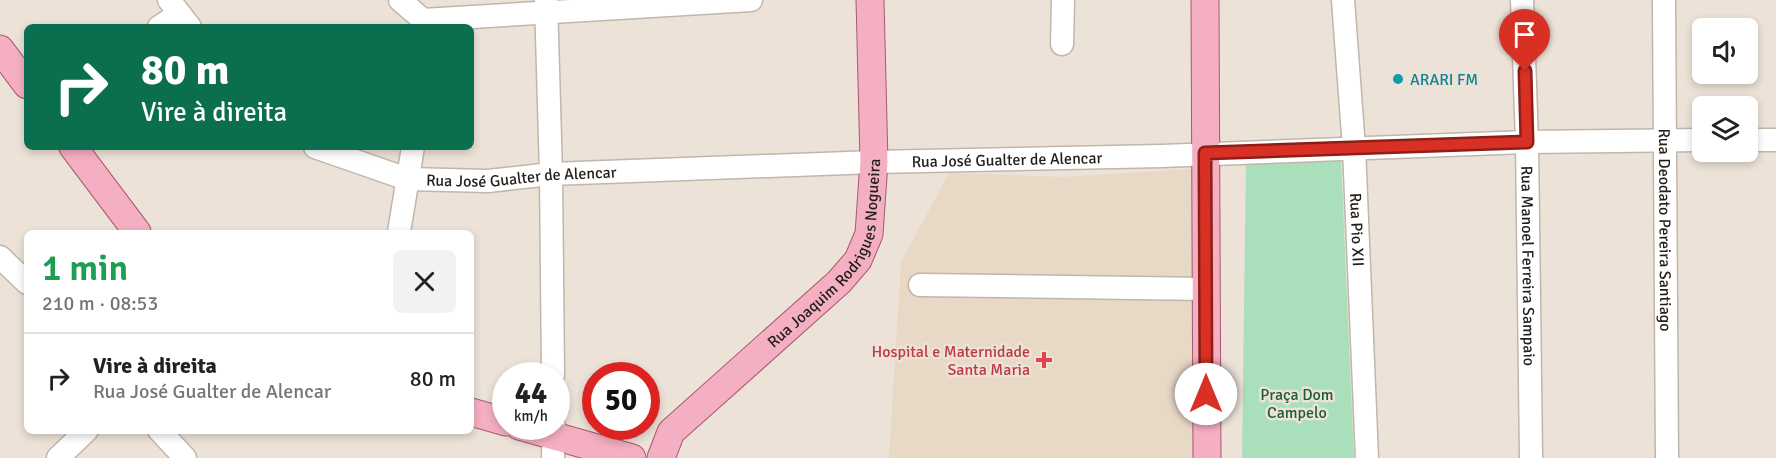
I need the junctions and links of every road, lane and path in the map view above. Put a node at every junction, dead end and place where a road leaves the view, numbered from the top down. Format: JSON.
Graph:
{"nodes":[{"id":1,"x":400,"y":0,"type":"edge"},
{"id":2,"x":751,"y":0,"type":"edge"},
{"id":3,"x":870,"y":0,"type":"edge"},
{"id":4,"x":1063,"y":0,"type":"edge"},
{"id":5,"x":1205,"y":0,"type":"edge"},
{"id":6,"x":1342,"y":0,"type":"edge"},
{"id":7,"x":1522,"y":0,"type":"edge"},
{"id":8,"x":1664,"y":0,"type":"edge"},
{"id":9,"x":547,"y":6,"type":"edge"},
{"id":10,"x":180,"y":14,"type":"edge"},
{"id":11,"x":164,"y":24,"type":"edge"},
{"id":12,"x":423,"y":24,"type":"edge"},
{"id":13,"x":1062,"y":44,"type":"dead end"},
{"id":14,"x":0,"y":49,"type":"edge"},
{"id":15,"x":24,"y":81,"type":"edge"},
{"id":16,"x":1692,"y":140,"type":"edge"},
{"id":17,"x":1758,"y":140,"type":"edge"},
{"id":18,"x":1776,"y":140,"type":"edge"},
{"id":19,"x":1665,"y":141,"type":"junction"},
{"id":20,"x":1527,"y":142,"type":"junction"},
{"id":21,"x":1354,"y":148,"type":"junction"},
{"id":22,"x":75,"y":150,"type":"edge"},
{"id":23,"x":324,"y":150,"type":"edge"},
{"id":24,"x":412,"y":150,"type":"edge"},
{"id":25,"x":1205,"y":153,"type":"junction"},
{"id":26,"x":874,"y":162,"type":"junction"},
{"id":27,"x":551,"y":174,"type":"junction"},
{"id":28,"x":407,"y":179,"type":"junction"},
{"id":29,"x":131,"y":230,"type":"edge"},
{"id":30,"x":399,"y":230,"type":"edge"},
{"id":31,"x":0,"y":257,"type":"edge"},
{"id":32,"x":24,"y":280,"type":"edge"},
{"id":33,"x":920,"y":285,"type":"dead end"},
{"id":34,"x":1206,"y":289,"type":"junction"},
{"id":35,"x":553,"y":362,"type":"edge"},
{"id":36,"x":474,"y":413,"type":"edge"},
{"id":37,"x":492,"y":418,"type":"edge"},
{"id":38,"x":83,"y":434,"type":"edge"},
{"id":39,"x":163,"y":434,"type":"edge"},
{"id":40,"x":554,"y":440,"type":"edge"},
{"id":41,"x":58,"y":458,"type":"edge"},
{"id":42,"x":185,"y":458,"type":"edge"},
{"id":43,"x":632,"y":458,"type":"edge"},
{"id":44,"x":661,"y":458,"type":"edge"},
{"id":45,"x":1207,"y":458,"type":"edge"},
{"id":46,"x":1367,"y":458,"type":"edge"},
{"id":47,"x":1531,"y":458,"type":"edge"},
{"id":48,"x":1667,"y":458,"type":"edge"}],
"edges":[{"from":1,"to":12,"type":"street"},
{"from":2,"to":9,"type":"street"},
{"from":3,"to":26,"type":"main road","name":"Rua Joaquim Rodrigues Nogueira"},
{"from":4,"to":13,"type":"street"},
{"from":5,"to":25,"type":"main road"},
{"from":6,"to":21,"type":"street","name":"Rua Pio XII"},
{"from":7,"to":20,"type":"street","name":"Rua Manoel Ferreira Sampaio"},
{"from":8,"to":19,"type":"street","name":"Rua Deodato Pereira Santiago"},
{"from":9,"to":12,"type":"street"},
{"from":9,"to":27,"type":"street"},
{"from":10,"to":11,"type":"street"},
{"from":14,"to":15,"type":"main road"},
{"from":16,"to":19,"type":"street","name":"Rua José Gualter de Alencar"},
{"from":17,"to":18,"type":"street"},
{"from":19,"to":20,"type":"street","name":"Rua José Gualter de Alencar"},
{"from":19,"to":48,"type":"street","name":"Rua Deodato Pereira Santiago"},
{"from":20,"to":21,"type":"street","name":"Rua José Gualter de Alencar"},
{"from":20,"to":47,"type":"street","name":"Rua Manoel Ferreira Sampaio"},
{"from":21,"to":25,"type":"street","name":"Rua José Gualter de Alencar"},
{"from":21,"to":46,"type":"street","name":"Rua Pio XII"},
{"from":22,"to":29,"type":"main road"},
{"from":23,"to":28,"type":"street","name":"Rua José Gualter de Alencar"},
{"from":24,"to":28,"type":"street"},
{"from":25,"to":26,"type":"street","name":"Rua José Gualter de Alencar"},
{"from":25,"to":34,"type":"main road"},
{"from":26,"to":27,"type":"street","name":"Rua José Gualter de Alencar"},
{"from":26,"to":44,"type":"main road","name":"Rua Joaquim Rodrigues Nogueira"},
{"from":27,"to":28,"type":"street","name":"Rua José Gualter de Alencar"},
{"from":27,"to":35,"type":"street"},
{"from":28,"to":30,"type":"street"},
{"from":31,"to":32,"type":"street"},
{"from":33,"to":34,"type":"street"},
{"from":34,"to":45,"type":"main road"},
{"from":36,"to":37,"type":"main road"},
{"from":38,"to":41,"type":"street"},
{"from":39,"to":42,"type":"street"},
{"from":40,"to":43,"type":"main road"}]}
